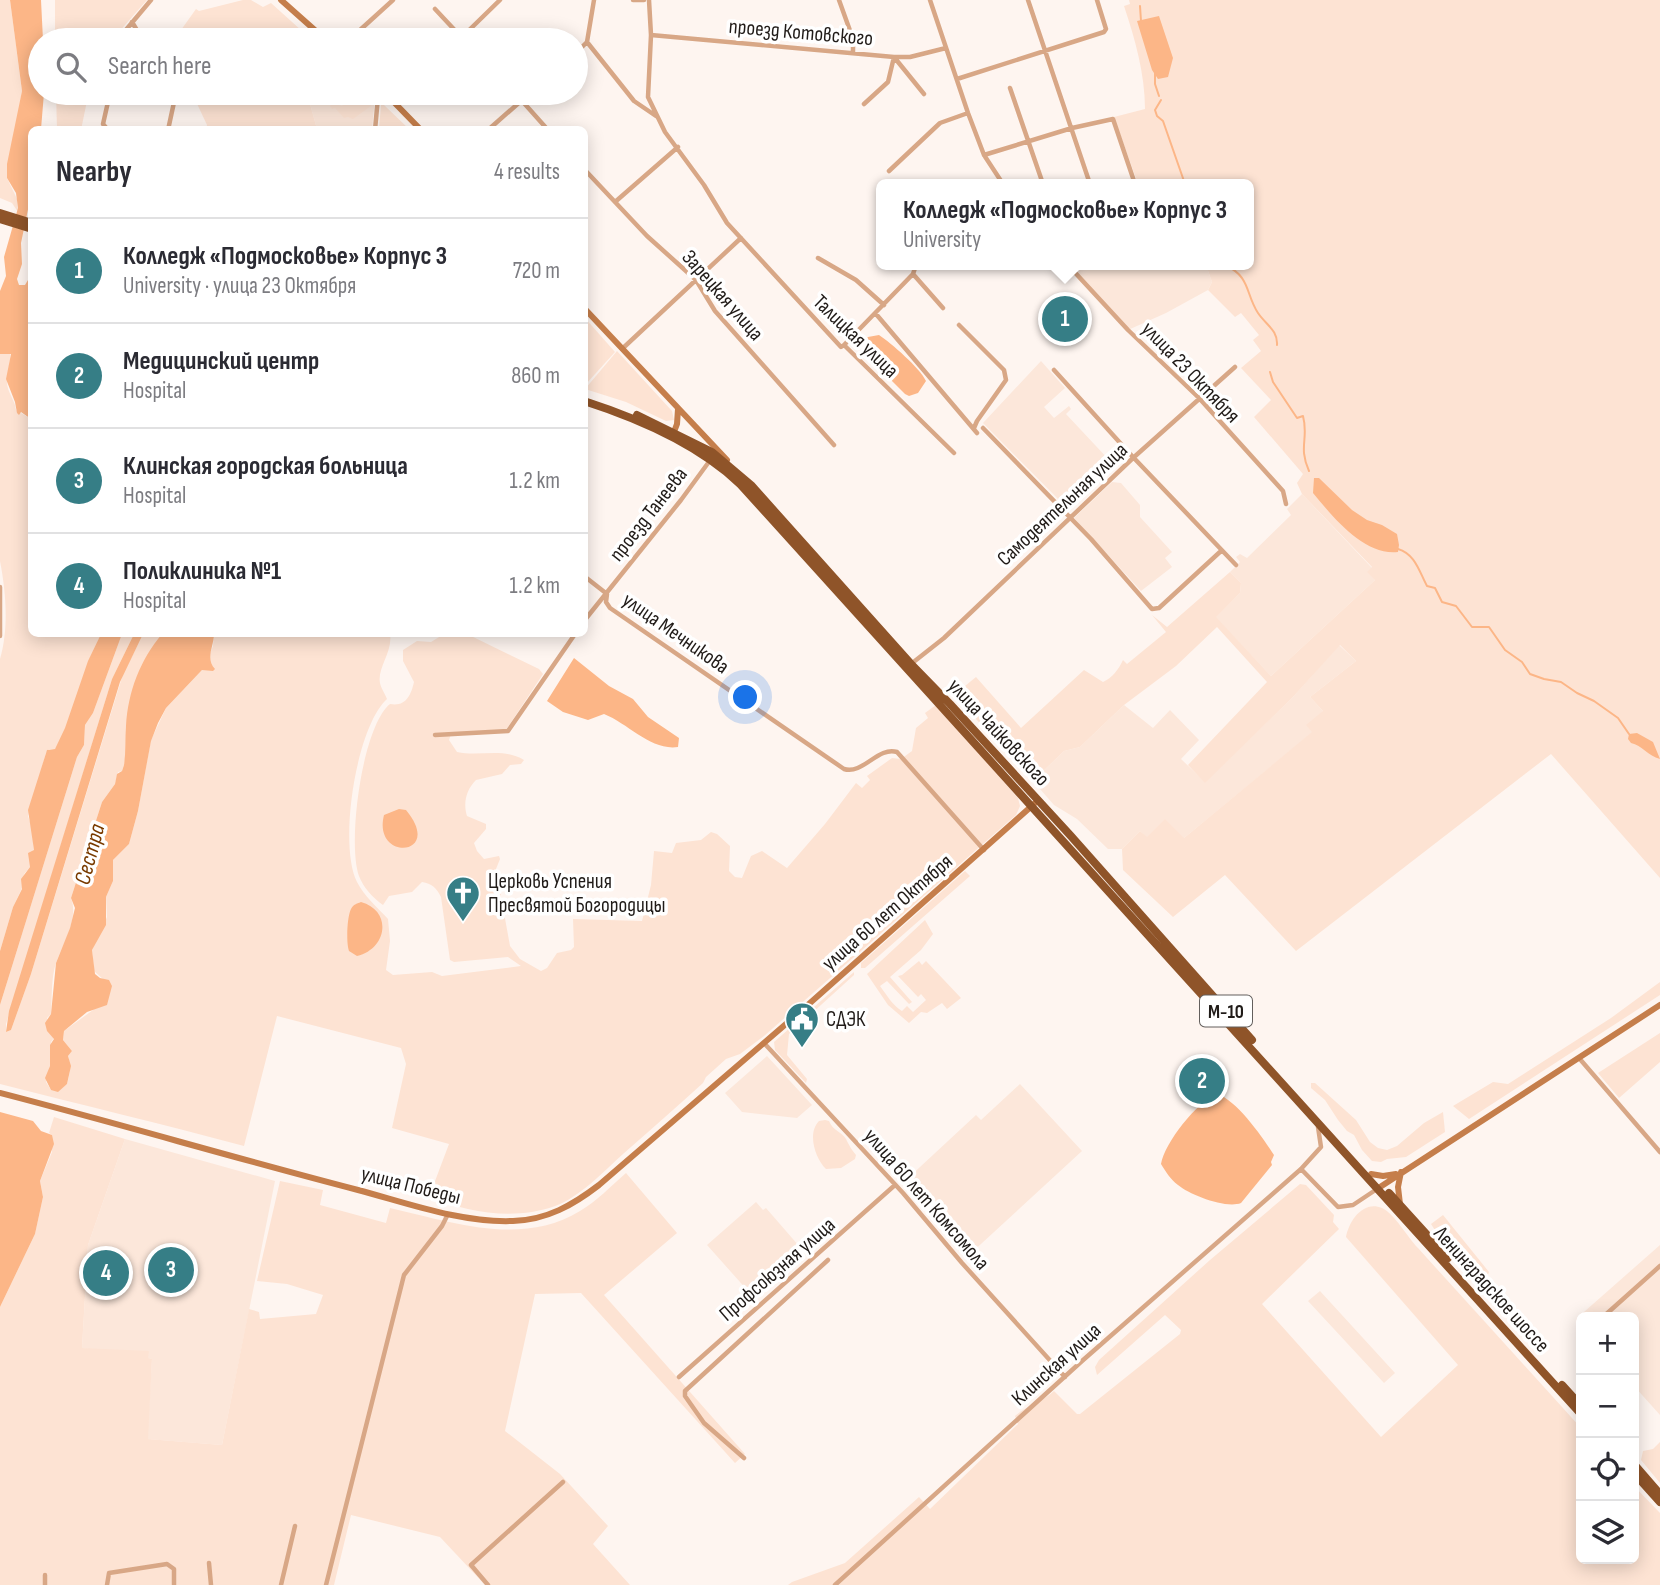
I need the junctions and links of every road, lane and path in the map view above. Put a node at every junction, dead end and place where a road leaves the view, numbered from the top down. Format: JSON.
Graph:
{"nodes":[{"id":1,"x":151,"y":0,"type":"edge"},
{"id":2,"x":281,"y":0,"type":"edge"},
{"id":3,"x":393,"y":0,"type":"edge"},
{"id":4,"x":500,"y":0,"type":"edge"},
{"id":5,"x":594,"y":0,"type":"edge"},
{"id":6,"x":634,"y":0,"type":"edge"},
{"id":7,"x":644,"y":0,"type":"edge"},
{"id":8,"x":649,"y":0,"type":"edge"},
{"id":9,"x":839,"y":0,"type":"edge"},
{"id":10,"x":930,"y":0,"type":"edge"},
{"id":11,"x":1028,"y":0,"type":"edge"},
{"id":12,"x":1097,"y":0,"type":"edge"},
{"id":13,"x":435,"y":9,"type":"dead end"},
{"id":14,"x":132,"y":22,"type":"junction"},
{"id":15,"x":127,"y":28,"type":"edge"},
{"id":16,"x":136,"y":28,"type":"edge"},
{"id":17,"x":312,"y":28,"type":"edge"},
{"id":18,"x":362,"y":28,"type":"edge"},
{"id":19,"x":452,"y":28,"type":"edge"},
{"id":20,"x":473,"y":28,"type":"edge"},
{"id":21,"x":651,"y":35,"type":"junction"},
{"id":22,"x":588,"y":36,"type":"edge"},
{"id":23,"x":588,"y":43,"type":"edge"},
{"id":24,"x":946,"y":48,"type":"junction"},
{"id":25,"x":1044,"y":50,"type":"junction"},
{"id":26,"x":853,"y":52,"type":"junction"},
{"id":27,"x":894,"y":57,"type":"junction"},
{"id":28,"x":957,"y":79,"type":"junction"},
{"id":29,"x":1010,"y":88,"type":"dead end"},
{"id":30,"x":924,"y":93,"type":"dead end"},
{"id":31,"x":864,"y":104,"type":"dead end"},
{"id":32,"x":107,"y":105,"type":"edge"},
{"id":33,"x":173,"y":105,"type":"edge"},
{"id":34,"x":377,"y":105,"type":"edge"},
{"id":35,"x":398,"y":105,"type":"edge"},
{"id":36,"x":516,"y":105,"type":"edge"},
{"id":37,"x":526,"y":105,"type":"edge"},
{"id":38,"x":968,"y":113,"type":"junction"},
{"id":39,"x":657,"y":117,"type":"junction"},
{"id":40,"x":105,"y":126,"type":"edge"},
{"id":41,"x":169,"y":126,"type":"edge"},
{"id":42,"x":375,"y":126,"type":"edge"},
{"id":43,"x":417,"y":126,"type":"edge"},
{"id":44,"x":493,"y":126,"type":"edge"},
{"id":45,"x":545,"y":126,"type":"edge"},
{"id":46,"x":1072,"y":128,"type":"junction"},
{"id":47,"x":1029,"y":142,"type":"junction"},
{"id":48,"x":678,"y":148,"type":"junction"},
{"id":49,"x":984,"y":155,"type":"junction"},
{"id":50,"x":889,"y":171,"type":"dead end"},
{"id":51,"x":588,"y":173,"type":"edge"},
{"id":52,"x":1000,"y":179,"type":"edge"},
{"id":53,"x":1041,"y":179,"type":"edge"},
{"id":54,"x":1088,"y":179,"type":"edge"},
{"id":55,"x":1133,"y":179,"type":"edge"},
{"id":56,"x":615,"y":202,"type":"junction"},
{"id":57,"x":0,"y":214,"type":"edge"},
{"id":58,"x":0,"y":219,"type":"edge"},
{"id":59,"x":28,"y":222,"type":"edge"},
{"id":60,"x":28,"y":228,"type":"edge"},
{"id":61,"x":741,"y":239,"type":"junction"},
{"id":62,"x":818,"y":258,"type":"dead end"},
{"id":63,"x":914,"y":270,"type":"edge"},
{"id":64,"x":1073,"y":270,"type":"edge"},
{"id":65,"x":913,"y":274,"type":"junction"},
{"id":66,"x":696,"y":281,"type":"junction"},
{"id":67,"x":884,"y":304,"type":"junction"},
{"id":68,"x":943,"y":307,"type":"dead end"},
{"id":69,"x":588,"y":312,"type":"edge"},
{"id":70,"x":876,"y":314,"type":"junction"},
{"id":71,"x":958,"y":325,"type":"dead end"},
{"id":72,"x":844,"y":345,"type":"junction"},
{"id":73,"x":622,"y":349,"type":"junction"},
{"id":74,"x":1235,"y":367,"type":"dead end"},
{"id":75,"x":1054,"y":370,"type":"dead end"},
{"id":76,"x":588,"y":397,"type":"edge"},
{"id":77,"x":1199,"y":398,"type":"junction"},
{"id":78,"x":588,"y":402,"type":"edge"},
{"id":79,"x":678,"y":409,"type":"junction"},
{"id":80,"x":983,"y":428,"type":"dead end"},
{"id":81,"x":673,"y":435,"type":"junction"},
{"id":82,"x":834,"y":445,"type":"dead end"},
{"id":83,"x":954,"y":453,"type":"dead end"},
{"id":84,"x":713,"y":457,"type":"junction"},
{"id":85,"x":1133,"y":457,"type":"junction"},
{"id":86,"x":734,"y":469,"type":"junction"},
{"id":87,"x":1286,"y":504,"type":"dead end"},
{"id":88,"x":1070,"y":517,"type":"junction"},
{"id":89,"x":1221,"y":551,"type":"junction"},
{"id":90,"x":1236,"y":565,"type":"dead end"},
{"id":91,"x":588,"y":579,"type":"edge"},
{"id":92,"x":0,"y":587,"type":"edge"},
{"id":93,"x":607,"y":594,"type":"junction"},
{"id":94,"x":588,"y":616,"type":"edge"},
{"id":95,"x":0,"y":636,"type":"edge"},
{"id":96,"x":573,"y":637,"type":"edge"},
{"id":97,"x":911,"y":664,"type":"junction"},
{"id":98,"x":435,"y":735,"type":"dead end"},
{"id":99,"x":1035,"y":803,"type":"junction"},
{"id":100,"x":984,"y":850,"type":"junction"},
{"id":101,"x":1660,"y":1005,"type":"edge"},
{"id":102,"x":764,"y":1043,"type":"junction"},
{"id":103,"x":1579,"y":1058,"type":"junction"},
{"id":104,"x":0,"y":1093,"type":"edge"},
{"id":105,"x":1315,"y":1119,"type":"junction"},
{"id":106,"x":1660,"y":1152,"type":"edge"},
{"id":107,"x":1301,"y":1169,"type":"junction"},
{"id":108,"x":1401,"y":1172,"type":"junction"},
{"id":109,"x":1371,"y":1174,"type":"junction"},
{"id":110,"x":895,"y":1185,"type":"junction"},
{"id":111,"x":1379,"y":1187,"type":"junction"},
{"id":112,"x":1399,"y":1204,"type":"junction"},
{"id":113,"x":449,"y":1213,"type":"junction"},
{"id":114,"x":828,"y":1260,"type":"dead end"},
{"id":115,"x":1660,"y":1266,"type":"edge"},
{"id":116,"x":1609,"y":1312,"type":"edge"},
{"id":117,"x":679,"y":1377,"type":"dead end"},
{"id":118,"x":1065,"y":1377,"type":"junction"},
{"id":119,"x":1576,"y":1400,"type":"edge"},
{"id":120,"x":1576,"y":1408,"type":"edge"},
{"id":121,"x":744,"y":1458,"type":"dead end"},
{"id":122,"x":1639,"y":1470,"type":"edge"},
{"id":123,"x":1639,"y":1479,"type":"edge"},
{"id":124,"x":563,"y":1482,"type":"dead end"},
{"id":125,"x":1660,"y":1494,"type":"edge"},
{"id":126,"x":1660,"y":1502,"type":"edge"},
{"id":127,"x":295,"y":1526,"type":"dead end"},
{"id":128,"x":209,"y":1563,"type":"dead end"},
{"id":129,"x":45,"y":1575,"type":"dead end"},
{"id":130,"x":45,"y":1585,"type":"edge"},
{"id":131,"x":107,"y":1585,"type":"edge"},
{"id":132,"x":174,"y":1585,"type":"edge"},
{"id":133,"x":211,"y":1585,"type":"edge"},
{"id":134,"x":281,"y":1585,"type":"edge"},
{"id":135,"x":326,"y":1585,"type":"edge"},
{"id":136,"x":488,"y":1585,"type":"edge"},
{"id":137,"x":835,"y":1585,"type":"edge"}],
"edges":[{"from":1,"to":14,"type":"street"},
{"from":2,"to":17,"type":"street"},
{"from":3,"to":18,"type":"street"},
{"from":4,"to":20,"type":"street"},
{"from":5,"to":22,"type":"street"},
{"from":6,"to":7,"type":"street"},
{"from":8,"to":21,"type":"street"},
{"from":9,"to":26,"type":"street"},
{"from":10,"to":24,"type":"street"},
{"from":11,"to":25,"type":"street"},
{"from":12,"to":25,"type":"street"},
{"from":13,"to":19,"type":"street"},
{"from":14,"to":15,"type":"street"},
{"from":14,"to":16,"type":"street"},
{"from":21,"to":26,"type":"street","name":"проезд Котовского"},
{"from":21,"to":39,"type":"street"},
{"from":23,"to":39,"type":"street"},
{"from":24,"to":27,"type":"street","name":"проезд Котовского"},
{"from":24,"to":28,"type":"street"},
{"from":25,"to":28,"type":"street"},
{"from":25,"to":46,"type":"street"},
{"from":26,"to":27,"type":"street","name":"проезд Котовского"},
{"from":27,"to":30,"type":"street"},
{"from":27,"to":31,"type":"street"},
{"from":28,"to":38,"type":"street"},
{"from":29,"to":47,"type":"street"},
{"from":32,"to":40,"type":"street"},
{"from":33,"to":41,"type":"street"},
{"from":34,"to":42,"type":"street"},
{"from":35,"to":43,"type":"street"},
{"from":36,"to":44,"type":"street"},
{"from":37,"to":45,"type":"street"},
{"from":38,"to":49,"type":"street"},
{"from":38,"to":50,"type":"street"},
{"from":39,"to":48,"type":"street","name":"Талицкая улица"},
{"from":46,"to":47,"type":"street"},
{"from":46,"to":54,"type":"street"},
{"from":46,"to":55,"type":"street"},
{"from":47,"to":49,"type":"street"},
{"from":47,"to":53,"type":"street"},
{"from":48,"to":56,"type":"street"},
{"from":48,"to":61,"type":"street","name":"Талицкая улица"},
{"from":49,"to":52,"type":"street"},
{"from":51,"to":56,"type":"street","name":"Зарецкая улица"},
{"from":56,"to":66,"type":"street","name":"Зарецкая улица"},
{"from":57,"to":59,"type":"highway"},
{"from":58,"to":60,"type":"highway"},
{"from":61,"to":66,"type":"street"},
{"from":61,"to":72,"type":"street","name":"Талицкая улица"},
{"from":62,"to":67,"type":"street"},
{"from":63,"to":65,"type":"street"},
{"from":64,"to":77,"type":"street","name":"улица 23 Октября"},
{"from":65,"to":67,"type":"street"},
{"from":65,"to":68,"type":"street"},
{"from":66,"to":73,"type":"street"},
{"from":66,"to":82,"type":"street","name":"Зарецкая улица"},
{"from":67,"to":70,"type":"street"},
{"from":69,"to":73,"type":"street","name":"улица Чайковского"},
{"from":70,"to":71,"type":"street"},
{"from":70,"to":72,"type":"street"},
{"from":72,"to":83,"type":"street","name":"Талицкая улица"},
{"from":73,"to":79,"type":"street","name":"улица Чайковского"},
{"from":74,"to":77,"type":"street","name":"Самодеятельная улица"},
{"from":75,"to":85,"type":"street"},
{"from":76,"to":81,"type":"highway","number":"М-10"},
{"from":77,"to":85,"type":"street","name":"Самодеятельная улица"},
{"from":77,"to":87,"type":"street","name":"улица 23 Октября"},
{"from":78,"to":81,"type":"highway","number":"М-10"},
{"from":79,"to":81,"type":"street"},
{"from":79,"to":86,"type":"street","name":"улица Чайковского"},
{"from":80,"to":88,"type":"street"},
{"from":81,"to":84,"type":"highway","number":"М-10"},
{"from":84,"to":86,"type":"highway","number":"М-10"},
{"from":84,"to":93,"type":"street","name":"проезд Танеева"},
{"from":84,"to":99,"type":"highway","name":"улица Чайковского","number":"М-10"},
{"from":85,"to":88,"type":"street","name":"Самодеятельная улица"},
{"from":85,"to":89,"type":"street"},
{"from":86,"to":97,"type":"highway","name":"улица Чайковского","number":"М-10"},
{"from":88,"to":89,"type":"street"},
{"from":88,"to":97,"type":"street","name":"Самодеятельная улица"},
{"from":89,"to":90,"type":"street"},
{"from":91,"to":93,"type":"street","name":"улица Мечникова"},
{"from":92,"to":95,"type":"street"},
{"from":93,"to":94,"type":"street","name":"проезд Танеева"},
{"from":93,"to":100,"type":"street","name":"улица Мечникова"},
{"from":96,"to":98,"type":"street"},
{"from":97,"to":99,"type":"highway","name":"улица Чайковского","number":"М-10"},
{"from":99,"to":100,"type":"street","name":"улица 60 лет Октября"},
{"from":99,"to":105,"type":"highway","name":"улица Чайковского","number":"М-10"},
{"from":99,"to":109,"type":"highway","name":"улица Чайковского","number":"М-10"},
{"from":100,"to":102,"type":"street","name":"улица 60 лет Октября"},
{"from":101,"to":103,"type":"street"},
{"from":102,"to":110,"type":"street","name":"улица 60 лет Комсомола"},
{"from":102,"to":113,"type":"street","name":"улица Победы"},
{"from":103,"to":106,"type":"street"},
{"from":103,"to":108,"type":"street"},
{"from":104,"to":113,"type":"street","name":"улица Победы"},
{"from":105,"to":107,"type":"street","name":"Клинская улица"},
{"from":105,"to":111,"type":"highway","name":"улица Чайковского","number":"М-10"},
{"from":107,"to":111,"type":"street"},
{"from":107,"to":118,"type":"street","name":"Клинская улица"},
{"from":108,"to":109,"type":"street"},
{"from":108,"to":111,"type":"street"},
{"from":108,"to":112,"type":"street"},
{"from":109,"to":111,"type":"highway","name":"улица Чайковского","number":"М-10"},
{"from":110,"to":117,"type":"street","name":"Профсоюзная улица"},
{"from":110,"to":118,"type":"street","name":"улица 60 лет Комсомола"},
{"from":111,"to":112,"type":"highway","name":"Ленинградское шоссе","number":"М-10"},
{"from":111,"to":120,"type":"highway","name":"Ленинградское шоссе","number":"М-10"},
{"from":112,"to":119,"type":"highway","name":"Ленинградское шоссе","number":"М-10"},
{"from":113,"to":135,"type":"street"},
{"from":114,"to":121,"type":"street"},
{"from":115,"to":116,"type":"street"},
{"from":118,"to":137,"type":"street","name":"Клинская улица"},
{"from":122,"to":125,"type":"highway"},
{"from":123,"to":126,"type":"highway"},
{"from":124,"to":136,"type":"street"},
{"from":127,"to":134,"type":"street"},
{"from":128,"to":133,"type":"street"},
{"from":129,"to":130,"type":"street"},
{"from":131,"to":132,"type":"street"}]}
